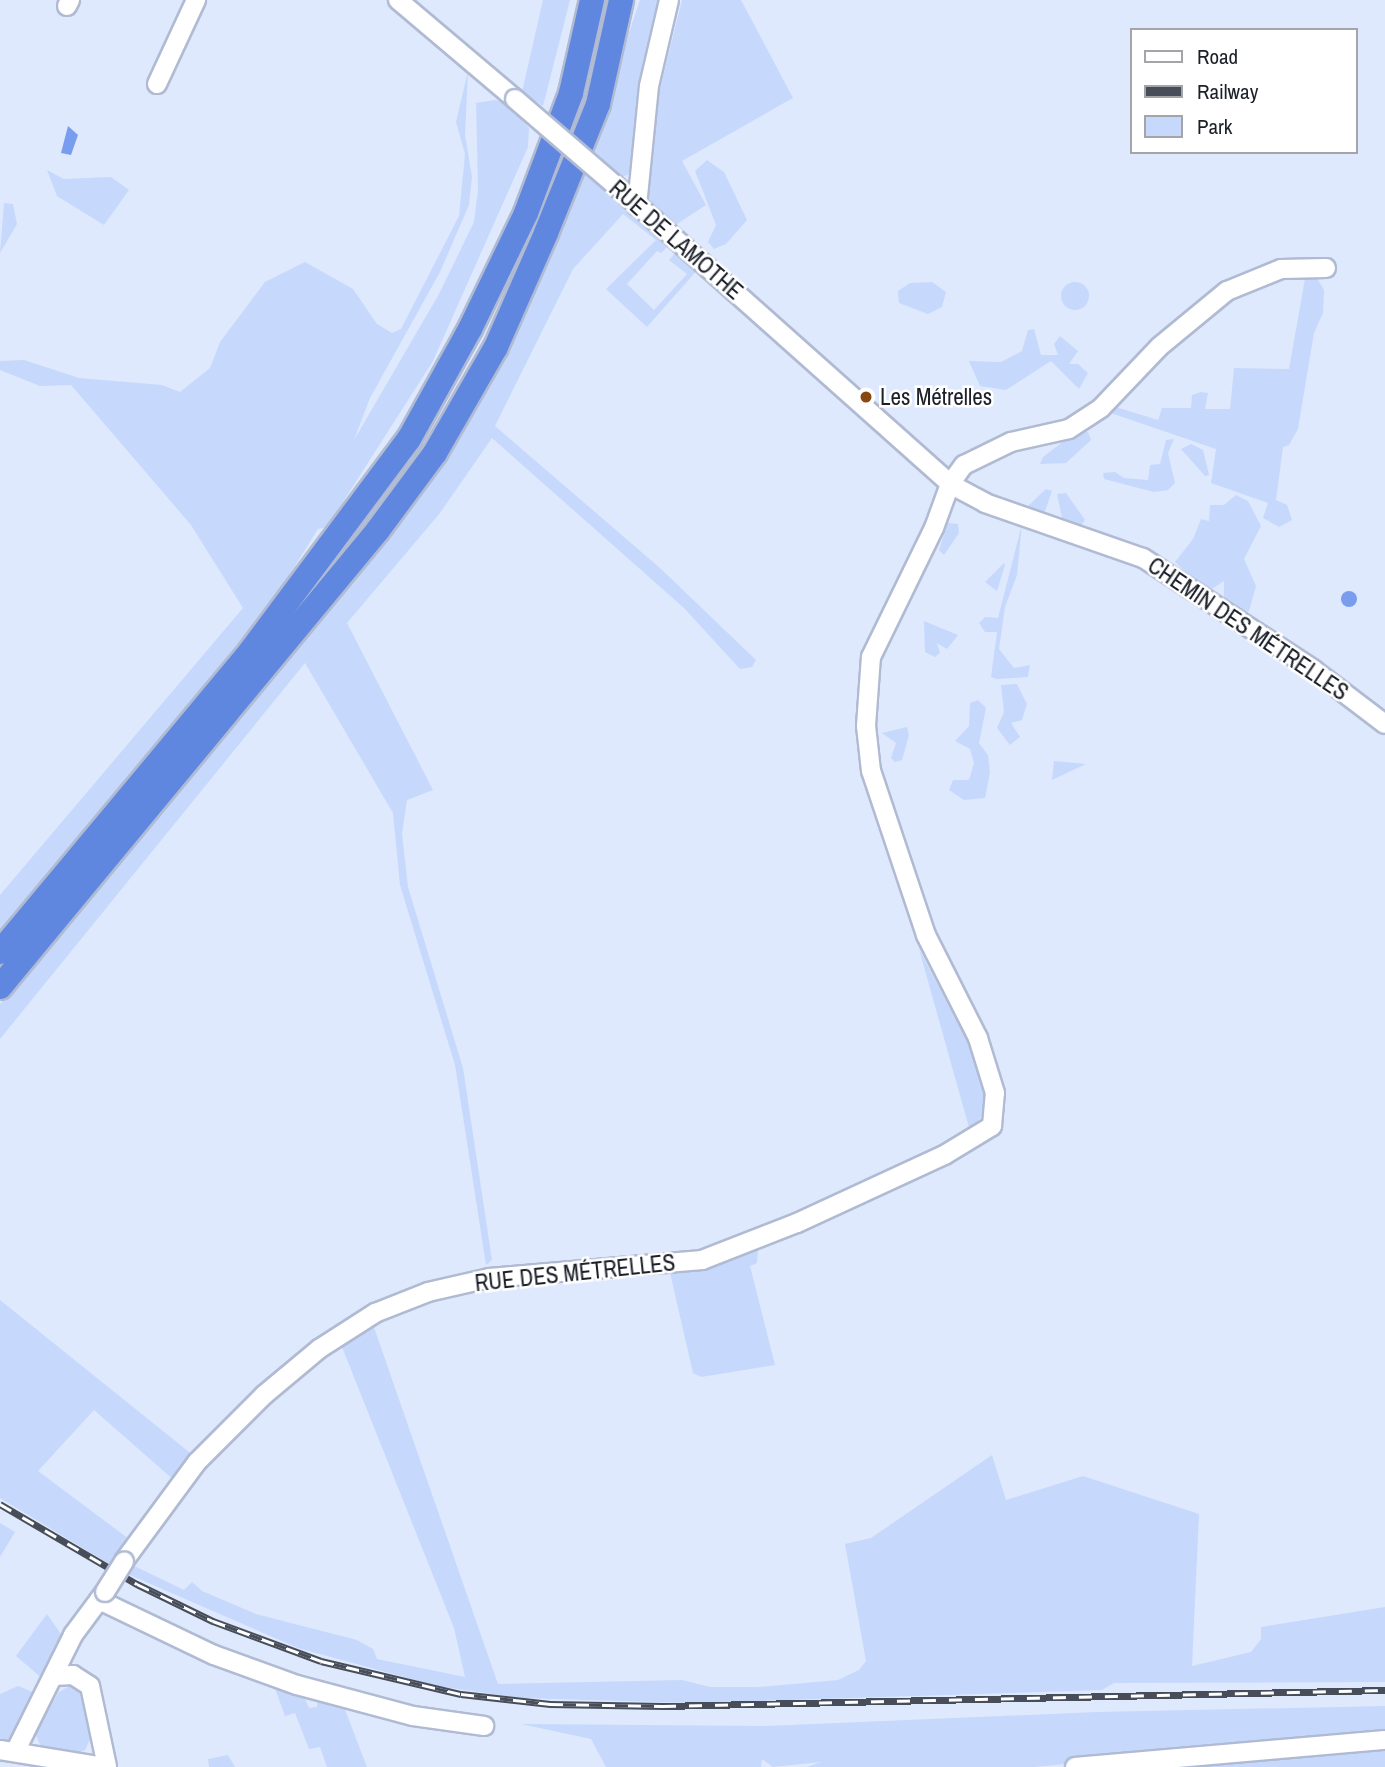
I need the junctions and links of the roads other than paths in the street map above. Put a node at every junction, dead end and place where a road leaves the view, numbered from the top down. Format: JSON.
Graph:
{"nodes":[{"id":1,"x":196,"y":0,"type":"edge"},
{"id":2,"x":398,"y":0,"type":"edge"},
{"id":3,"x":592,"y":0,"type":"edge"},
{"id":4,"x":621,"y":0,"type":"edge"},
{"id":5,"x":669,"y":0,"type":"edge"},
{"id":6,"x":157,"y":84,"type":"dead end"},
{"id":7,"x":637,"y":206,"type":"junction"},
{"id":8,"x":1325,"y":268,"type":"dead end"},
{"id":9,"x":950,"y":484,"type":"junction"},
{"id":10,"x":1385,"y":724,"type":"edge"},
{"id":11,"x":0,"y":952,"type":"edge"},
{"id":12,"x":0,"y":986,"type":"edge"},
{"id":13,"x":102,"y":1596,"type":"junction"},
{"id":14,"x":54,"y":1676,"type":"junction"},
{"id":15,"x":484,"y":1726,"type":"dead end"},
{"id":16,"x":1385,"y":1740,"type":"edge"},
{"id":17,"x":7,"y":1751,"type":"edge"},
{"id":18,"x":43,"y":1761,"type":"edge"},
{"id":19,"x":106,"y":1767,"type":"edge"},
{"id":20,"x":1075,"y":1767,"type":"edge"}],
"edges":[{"from":1,"to":6,"type":"street"},
{"from":2,"to":7,"type":"street","name":"RUE DE LAMOTHE","bridge":true},
{"from":3,"to":11,"type":"highway"},
{"from":4,"to":12,"type":"highway"},
{"from":5,"to":7,"type":"street"},
{"from":7,"to":9,"type":"street","name":"RUE DE LAMOTHE"},
{"from":8,"to":9,"type":"street"},
{"from":9,"to":10,"type":"street","name":"CHEMIN DES MÉTRELLES"},
{"from":9,"to":13,"type":"street","name":"RUE DES MÉTRELLES","bridge":true},
{"from":13,"to":14,"type":"street","name":"RUE DES MÉTRELLES"},
{"from":13,"to":15,"type":"street"},
{"from":14,"to":17,"type":"street","name":"RUE DES MÉTRELLES"},
{"from":14,"to":19,"type":"street"},
{"from":16,"to":20,"type":"street"},
{"from":17,"to":18,"type":"street"},
{"from":18,"to":19,"type":"street"}]}
